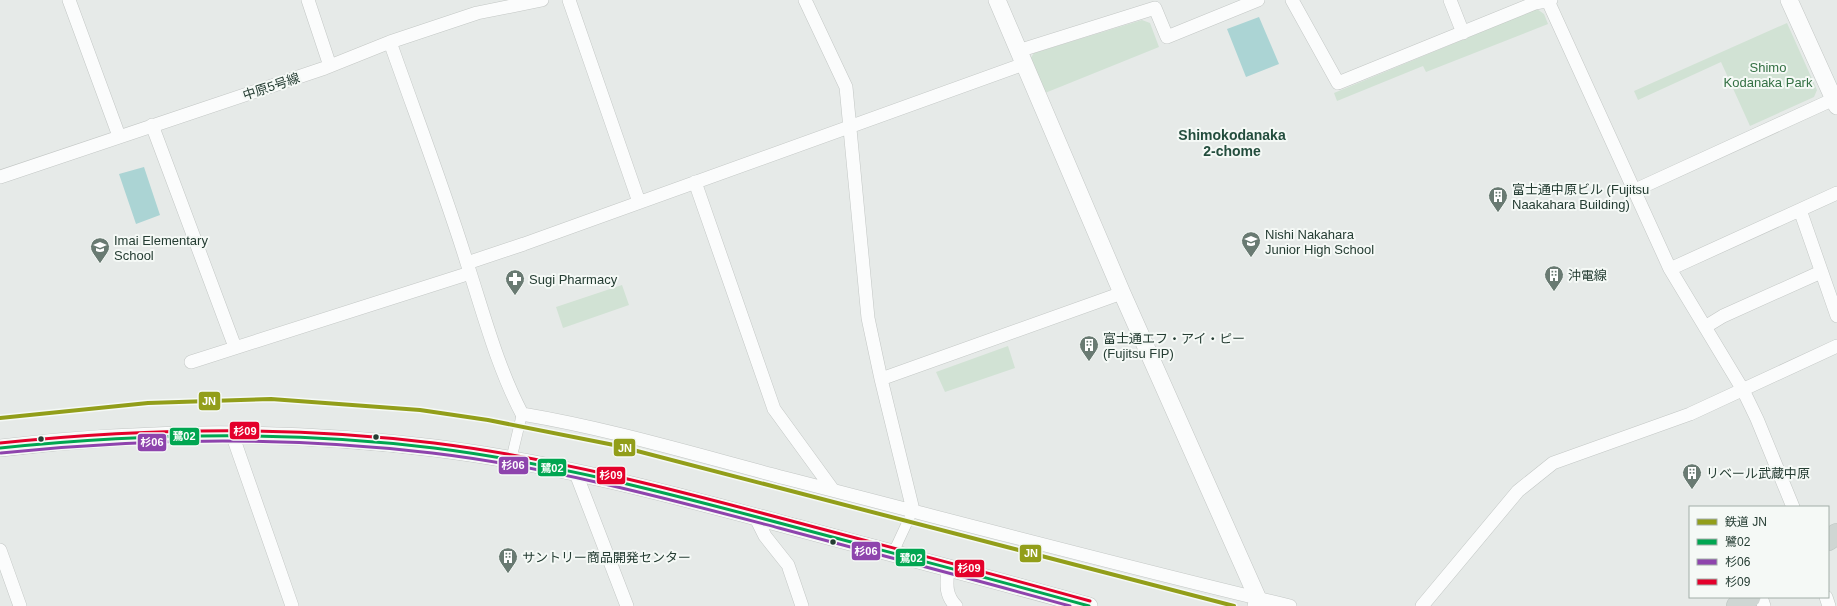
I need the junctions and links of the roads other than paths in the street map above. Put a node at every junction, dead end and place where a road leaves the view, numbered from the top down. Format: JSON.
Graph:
{"nodes":[{"id":1,"x":69,"y":0,"type":"edge"},
{"id":2,"x":308,"y":0,"type":"edge"},
{"id":3,"x":542,"y":0,"type":"edge"},
{"id":4,"x":569,"y":0,"type":"edge"},
{"id":5,"x":805,"y":0,"type":"edge"},
{"id":6,"x":997,"y":0,"type":"edge"},
{"id":7,"x":1258,"y":0,"type":"edge"},
{"id":8,"x":1292,"y":0,"type":"edge"},
{"id":9,"x":1450,"y":0,"type":"edge"},
{"id":10,"x":1549,"y":0,"type":"edge"},
{"id":11,"x":1789,"y":0,"type":"edge"},
{"id":12,"x":1153,"y":4,"type":"edge"},
{"id":13,"x":1463,"y":33,"type":"junction"},
{"id":14,"x":390,"y":42,"type":"junction"},
{"id":15,"x":1021,"y":58,"type":"junction"},
{"id":16,"x":330,"y":66,"type":"junction"},
{"id":17,"x":1835,"y":102,"type":"edge"},
{"id":18,"x":152,"y":125,"type":"junction"},
{"id":19,"x":849,"y":128,"type":"junction"},
{"id":20,"x":119,"y":136,"type":"junction"},
{"id":21,"x":0,"y":177,"type":"edge"},
{"id":22,"x":695,"y":182,"type":"junction"},
{"id":23,"x":1633,"y":191,"type":"junction"},
{"id":24,"x":1837,"y":194,"type":"edge"},
{"id":25,"x":639,"y":202,"type":"junction"},
{"id":26,"x":1800,"y":210,"type":"junction"},
{"id":27,"x":469,"y":268,"type":"junction"},
{"id":28,"x":1670,"y":269,"type":"junction"},
{"id":29,"x":1821,"y":272,"type":"junction"},
{"id":30,"x":1122,"y":293,"type":"junction"},
{"id":31,"x":1837,"y":316,"type":"edge"},
{"id":32,"x":1705,"y":327,"type":"junction"},
{"id":33,"x":1837,"y":346,"type":"edge"},
{"id":34,"x":235,"y":347,"type":"junction"},
{"id":35,"x":191,"y":362,"type":"dead end"},
{"id":36,"x":881,"y":379,"type":"junction"},
{"id":37,"x":1743,"y":390,"type":"junction"},
{"id":38,"x":522,"y":414,"type":"junction"},
{"id":39,"x":232,"y":434,"type":"junction"},
{"id":40,"x":0,"y":448,"type":"edge"},
{"id":41,"x":511,"y":460,"type":"junction"},
{"id":42,"x":575,"y":471,"type":"junction"},
{"id":43,"x":833,"y":490,"type":"junction"},
{"id":44,"x":1793,"y":506,"type":"edge"},
{"id":45,"x":913,"y":510,"type":"junction"},
{"id":46,"x":755,"y":516,"type":"junction"},
{"id":47,"x":0,"y":550,"type":"edge"},
{"id":48,"x":893,"y":553,"type":"junction"},
{"id":49,"x":948,"y":566,"type":"junction"},
{"id":50,"x":1749,"y":598,"type":"edge"},
{"id":51,"x":1257,"y":602,"type":"edge"},
{"id":52,"x":20,"y":606,"type":"edge"},
{"id":53,"x":292,"y":606,"type":"edge"},
{"id":54,"x":627,"y":606,"type":"edge"},
{"id":55,"x":802,"y":606,"type":"edge"},
{"id":56,"x":956,"y":606,"type":"edge"},
{"id":57,"x":1089,"y":606,"type":"edge"},
{"id":58,"x":1290,"y":606,"type":"edge"},
{"id":59,"x":1422,"y":606,"type":"edge"},
{"id":60,"x":1737,"y":606,"type":"edge"}],
"edges":[{"from":1,"to":20,"type":"street"},
{"from":2,"to":16,"type":"street"},
{"from":3,"to":14,"type":"street","name":"中原5号線"},
{"from":4,"to":25,"type":"street"},
{"from":5,"to":19,"type":"street"},
{"from":6,"to":15,"type":"street"},
{"from":7,"to":12,"type":"street"},
{"from":8,"to":13,"type":"street"},
{"from":9,"to":13,"type":"street"},
{"from":10,"to":13,"type":"street"},
{"from":10,"to":23,"type":"street"},
{"from":11,"to":17,"type":"street"},
{"from":12,"to":15,"type":"street"},
{"from":14,"to":16,"type":"street","name":"中原5号線"},
{"from":14,"to":27,"type":"street"},
{"from":15,"to":19,"type":"street"},
{"from":15,"to":30,"type":"street"},
{"from":16,"to":18,"type":"street","name":"中原5号線"},
{"from":17,"to":23,"type":"street"},
{"from":18,"to":20,"type":"street","name":"中原5号線"},
{"from":18,"to":34,"type":"street"},
{"from":19,"to":22,"type":"street"},
{"from":19,"to":36,"type":"street"},
{"from":20,"to":21,"type":"street","name":"中原5号線"},
{"from":22,"to":25,"type":"street"},
{"from":22,"to":43,"type":"street"},
{"from":23,"to":28,"type":"street"},
{"from":24,"to":26,"type":"street"},
{"from":25,"to":27,"type":"street"},
{"from":26,"to":28,"type":"street"},
{"from":26,"to":29,"type":"street"},
{"from":27,"to":34,"type":"street"},
{"from":27,"to":38,"type":"street"},
{"from":28,"to":32,"type":"street"},
{"from":29,"to":31,"type":"street"},
{"from":29,"to":32,"type":"street"},
{"from":30,"to":36,"type":"street"},
{"from":30,"to":51,"type":"street"},
{"from":32,"to":37,"type":"street"},
{"from":33,"to":37,"type":"street"},
{"from":34,"to":35,"type":"street"},
{"from":36,"to":45,"type":"street"},
{"from":37,"to":44,"type":"street"},
{"from":37,"to":59,"type":"street"},
{"from":38,"to":41,"type":"street"},
{"from":38,"to":43,"type":"street"},
{"from":39,"to":40,"type":"street"},
{"from":39,"to":41,"type":"street"},
{"from":39,"to":53,"type":"street"},
{"from":41,"to":42,"type":"street"},
{"from":42,"to":46,"type":"street"},
{"from":42,"to":54,"type":"street"},
{"from":43,"to":45,"type":"street"},
{"from":45,"to":48,"type":"street"},
{"from":45,"to":51,"type":"street"},
{"from":46,"to":48,"type":"street"},
{"from":46,"to":55,"type":"street"},
{"from":47,"to":52,"type":"street"},
{"from":48,"to":49,"type":"street"},
{"from":49,"to":56,"type":"street"},
{"from":49,"to":57,"type":"street"},
{"from":50,"to":60,"type":"main road"},
{"from":51,"to":58,"type":"street"}]}
